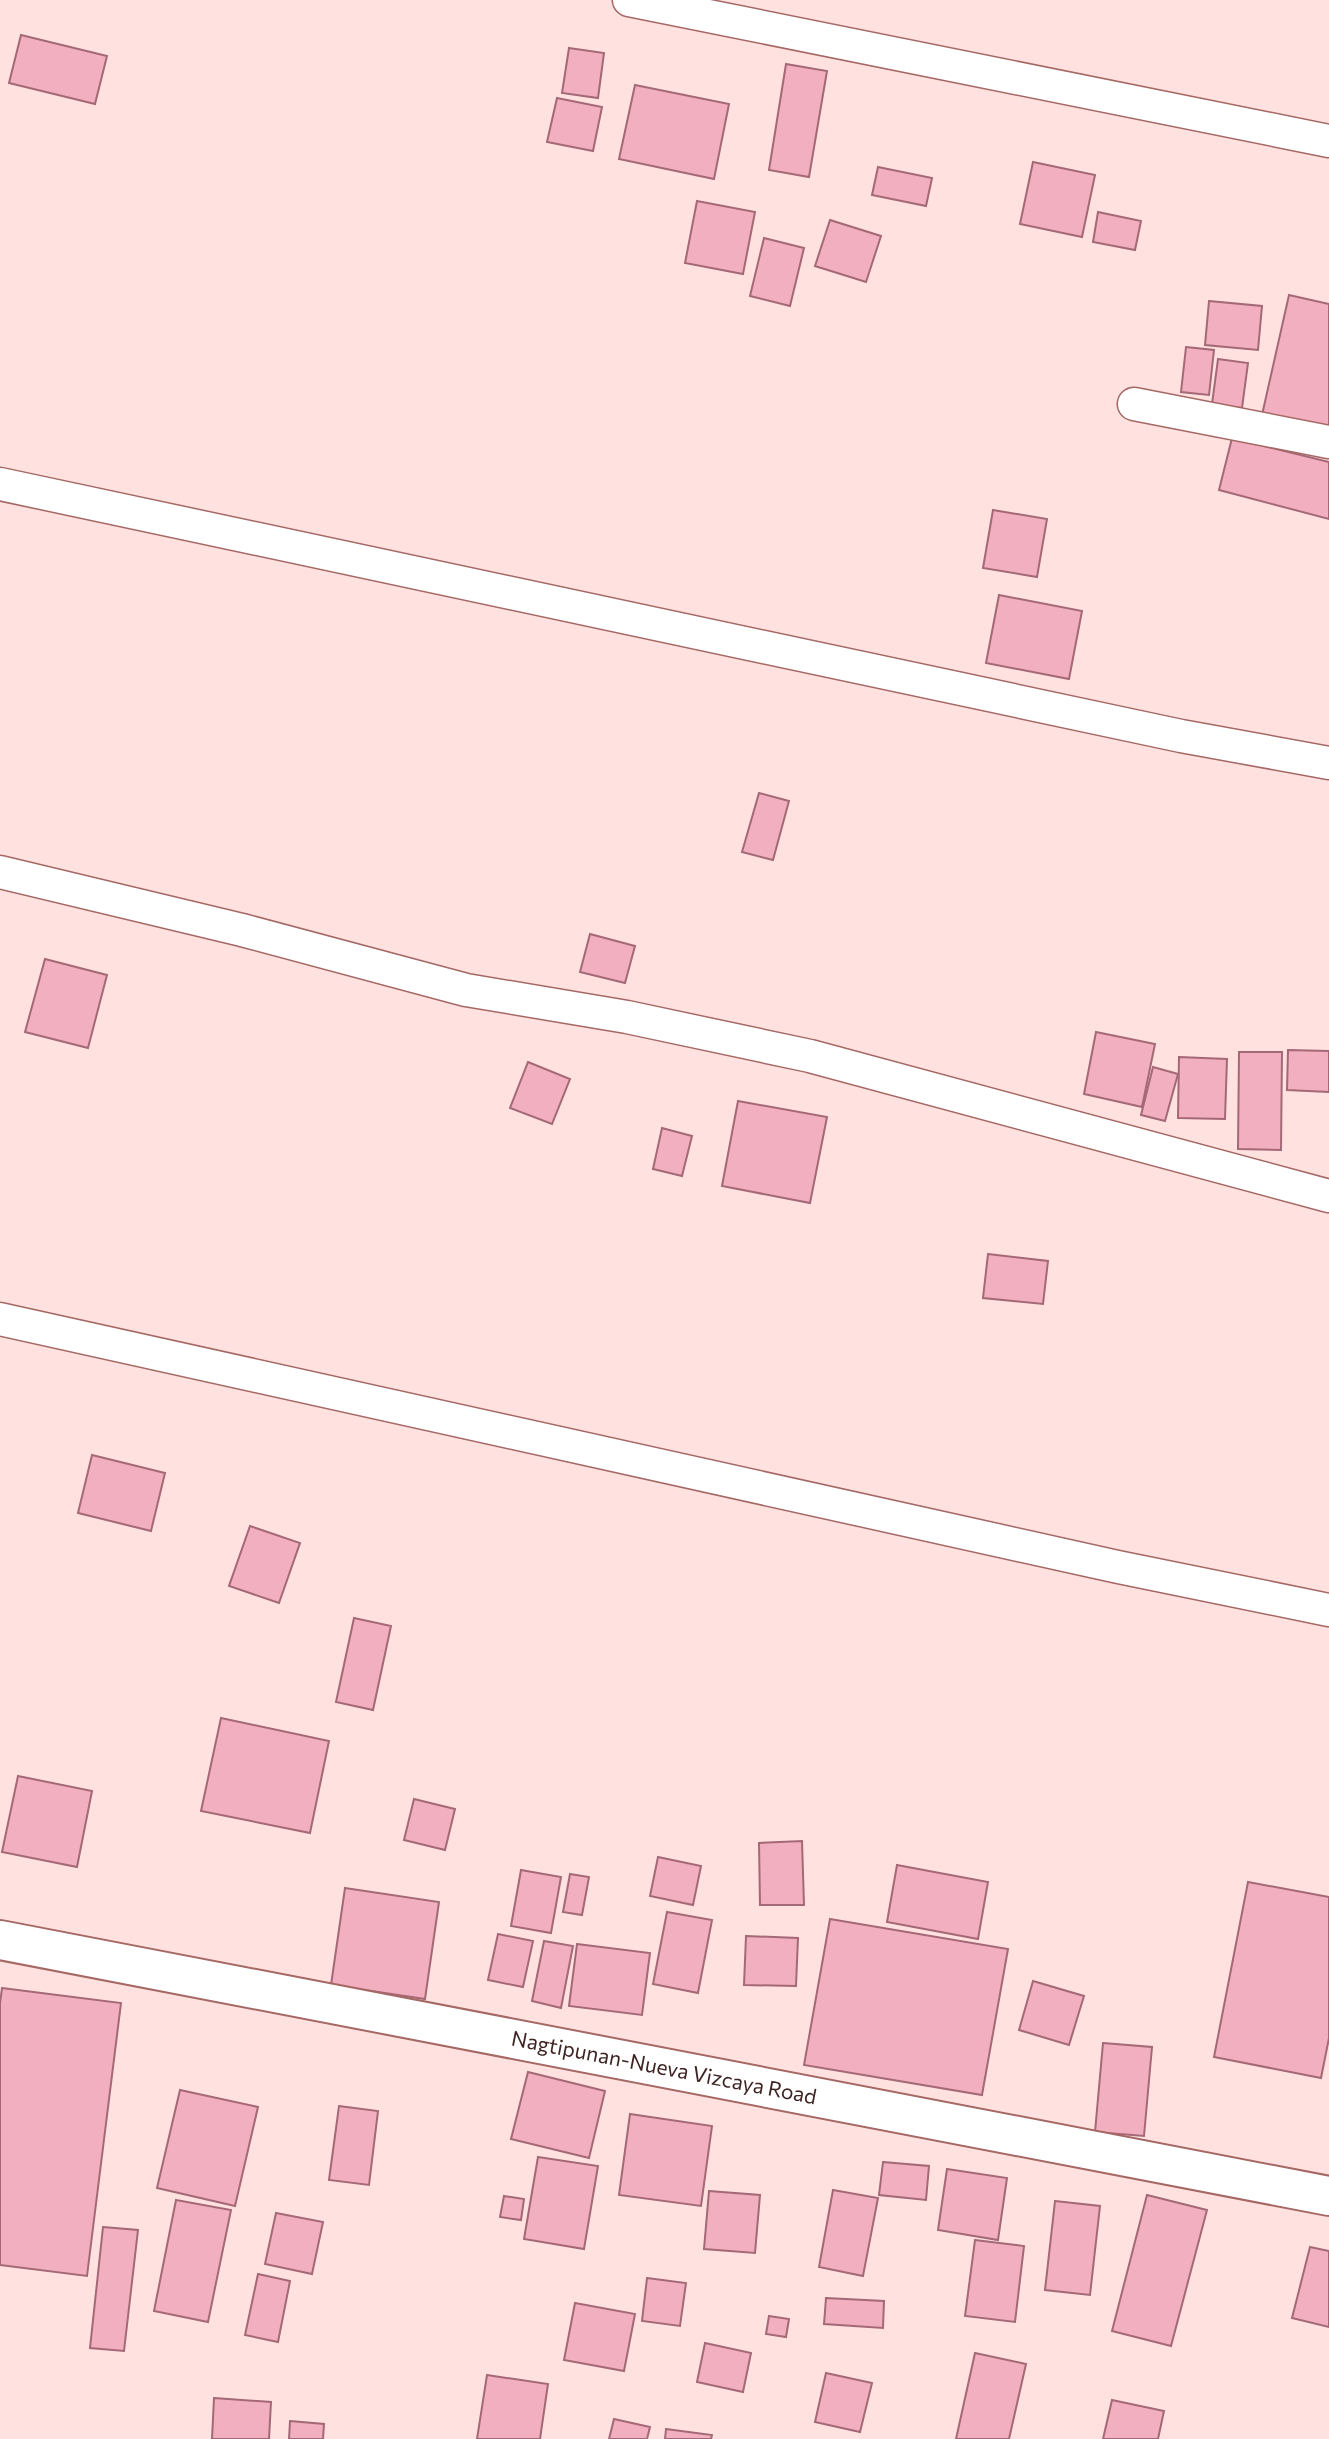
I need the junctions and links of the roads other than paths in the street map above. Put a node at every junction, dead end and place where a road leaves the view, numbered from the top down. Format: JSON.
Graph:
{"nodes":[{"id":1,"x":629,"y":0,"type":"edge"},
{"id":2,"x":1329,"y":141,"type":"edge"},
{"id":3,"x":1134,"y":404,"type":"dead end"},
{"id":4,"x":1329,"y":442,"type":"edge"},
{"id":5,"x":0,"y":484,"type":"edge"},
{"id":6,"x":1329,"y":763,"type":"edge"},
{"id":7,"x":0,"y":872,"type":"edge"},
{"id":8,"x":1329,"y":1196,"type":"edge"},
{"id":9,"x":0,"y":1319,"type":"edge"},
{"id":10,"x":1329,"y":1609,"type":"edge"},
{"id":11,"x":0,"y":1940,"type":"edge"},
{"id":12,"x":1329,"y":2196,"type":"edge"}],
"edges":[{"from":1,"to":2,"type":"street"},
{"from":3,"to":4,"type":"street"},
{"from":5,"to":6,"type":"street"},
{"from":7,"to":8,"type":"street"},
{"from":9,"to":10,"type":"street"},
{"from":11,"to":12,"type":"main road","name":"Nagtipunan-Nueva Vizcaya Road"}]}
